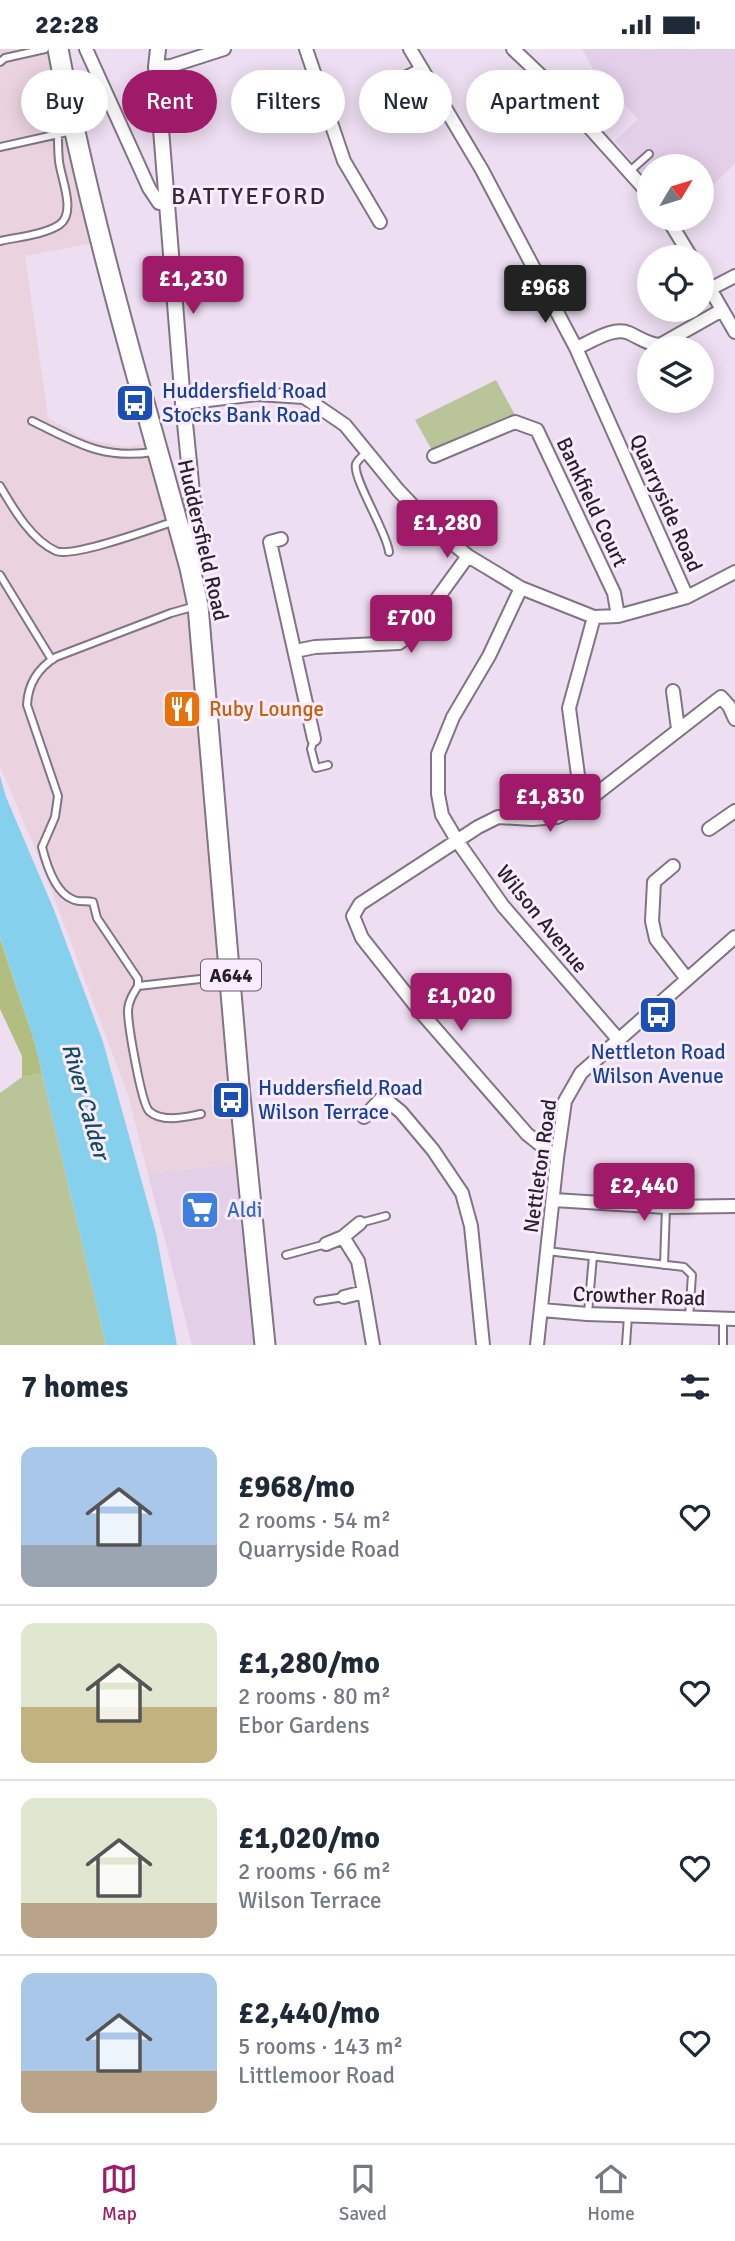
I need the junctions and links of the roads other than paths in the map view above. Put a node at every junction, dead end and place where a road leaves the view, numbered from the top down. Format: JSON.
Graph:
{"nodes":[{"id":1,"x":45,"y":49,"type":"edge"},
{"id":2,"x":58,"y":49,"type":"edge"},
{"id":3,"x":86,"y":49,"type":"edge"},
{"id":4,"x":158,"y":49,"type":"edge"},
{"id":5,"x":224,"y":49,"type":"edge"},
{"id":6,"x":306,"y":49,"type":"edge"},
{"id":7,"x":410,"y":49,"type":"edge"},
{"id":8,"x":513,"y":49,"type":"edge"},
{"id":9,"x":0,"y":62,"type":"edge"},
{"id":10,"x":156,"y":67,"type":"junction"},
{"id":11,"x":421,"y":67,"type":"junction"},
{"id":12,"x":60,"y":70,"type":"edge"},
{"id":13,"x":415,"y":70,"type":"edge"},
{"id":14,"x":62,"y":133,"type":"edge"},
{"id":15,"x":66,"y":133,"type":"edge"},
{"id":16,"x":66,"y":133,"type":"edge"},
{"id":17,"x":0,"y":147,"type":"edge"},
{"id":18,"x":637,"y":165,"type":"edge"},
{"id":19,"x":630,"y":171,"type":"junction"},
{"id":20,"x":637,"y":179,"type":"edge"},
{"id":21,"x":166,"y":203,"type":"junction"},
{"id":22,"x":380,"y":222,"type":"dead end"},
{"id":23,"x":0,"y":241,"type":"edge"},
{"id":24,"x":735,"y":276,"type":"edge"},
{"id":25,"x":714,"y":287,"type":"edge"},
{"id":26,"x":714,"y":296,"type":"edge"},
{"id":27,"x":722,"y":310,"type":"junction"},
{"id":28,"x":735,"y":332,"type":"edge"},
{"id":29,"x":576,"y":348,"type":"junction"},
{"id":30,"x":183,"y":403,"type":"junction"},
{"id":31,"x":32,"y":421,"type":"dead end"},
{"id":32,"x":159,"y":451,"type":"junction"},
{"id":33,"x":368,"y":452,"type":"junction"},
{"id":34,"x":434,"y":456,"type":"dead end"},
{"id":35,"x":0,"y":486,"type":"edge"},
{"id":36,"x":177,"y":520,"type":"junction"},
{"id":37,"x":281,"y":539,"type":"dead end"},
{"id":38,"x":389,"y":552,"type":"dead end"},
{"id":39,"x":468,"y":556,"type":"junction"},
{"id":40,"x":190,"y":568,"type":"junction"},
{"id":41,"x":732,"y":574,"type":"edge"},
{"id":42,"x":0,"y":575,"type":"edge"},
{"id":43,"x":522,"y":588,"type":"junction"},
{"id":44,"x":735,"y":589,"type":"edge"},
{"id":45,"x":688,"y":597,"type":"junction"},
{"id":46,"x":198,"y":606,"type":"junction"},
{"id":47,"x":618,"y":616,"type":"junction"},
{"id":48,"x":594,"y":617,"type":"junction"},
{"id":49,"x":295,"y":651,"type":"junction"},
{"id":50,"x":52,"y":660,"type":"junction"},
{"id":51,"x":673,"y":691,"type":"dead end"},
{"id":52,"x":735,"y":719,"type":"edge"},
{"id":53,"x":678,"y":729,"type":"junction"},
{"id":54,"x":314,"y":739,"type":"joint"},
{"id":55,"x":328,"y":765,"type":"dead end"},
{"id":56,"x":582,"y":805,"type":"junction"},
{"id":57,"x":735,"y":811,"type":"edge"},
{"id":58,"x":709,"y":829,"type":"dead end"},
{"id":59,"x":458,"y":842,"type":"junction"},
{"id":60,"x":673,"y":866,"type":"dead end"},
{"id":61,"x":734,"y":943,"type":"edge"},
{"id":62,"x":231,"y":975,"type":"junction"},
{"id":63,"x":687,"y":979,"type":"junction"},
{"id":64,"x":138,"y":986,"type":"junction"},
{"id":65,"x":618,"y":1039,"type":"junction"},
{"id":66,"x":201,"y":1114,"type":"dead end"},
{"id":67,"x":363,"y":1117,"type":"dead end"},
{"id":68,"x":557,"y":1158,"type":"junction"},
{"id":69,"x":554,"y":1200,"type":"junction"},
{"id":70,"x":735,"y":1206,"type":"edge"},
{"id":71,"x":666,"y":1207,"type":"junction"},
{"id":72,"x":386,"y":1216,"type":"dead end"},
{"id":73,"x":360,"y":1223,"type":"joint"},
{"id":74,"x":343,"y":1237,"type":"junction"},
{"id":75,"x":326,"y":1244,"type":"joint"},
{"id":76,"x":547,"y":1251,"type":"junction"},
{"id":77,"x":286,"y":1255,"type":"dead end"},
{"id":78,"x":593,"y":1256,"type":"junction"},
{"id":79,"x":664,"y":1265,"type":"junction"},
{"id":80,"x":364,"y":1293,"type":"junction"},
{"id":81,"x":344,"y":1297,"type":"joint"},
{"id":82,"x":318,"y":1301,"type":"dead end"},
{"id":83,"x":542,"y":1310,"type":"junction"},
{"id":84,"x":587,"y":1314,"type":"junction"},
{"id":85,"x":628,"y":1316,"type":"junction"},
{"id":86,"x":689,"y":1317,"type":"junction"},
{"id":87,"x":729,"y":1319,"type":"edge"},
{"id":88,"x":265,"y":1345,"type":"edge"},
{"id":89,"x":373,"y":1345,"type":"edge"},
{"id":90,"x":483,"y":1345,"type":"edge"},
{"id":91,"x":537,"y":1345,"type":"edge"},
{"id":92,"x":626,"y":1345,"type":"edge"},
{"id":93,"x":723,"y":1345,"type":"edge"}],
"edges":[{"from":1,"to":9,"type":"lane"},
{"from":2,"to":12,"type":"highway","name":"Huddersfield Road","number":"A644"},
{"from":3,"to":21,"type":"street"},
{"from":4,"to":10,"type":"street"},
{"from":5,"to":10,"type":"street"},
{"from":6,"to":22,"type":"street"},
{"from":7,"to":11,"type":"street","name":"Quarryside Road"},
{"from":8,"to":19,"type":"street"},
{"from":10,"to":21,"type":"street"},
{"from":11,"to":13,"type":"lane"},
{"from":11,"to":29,"type":"street","name":"Quarryside Road"},
{"from":14,"to":17,"type":"lane"},
{"from":15,"to":23,"type":"lane"},
{"from":16,"to":32,"type":"highway","name":"Huddersfield Road","number":"A644"},
{"from":18,"to":19,"type":"lane"},
{"from":19,"to":20,"type":"street"},
{"from":21,"to":30,"type":"street"},
{"from":24,"to":25,"type":"street"},
{"from":26,"to":27,"type":"street"},
{"from":27,"to":28,"type":"street"},
{"from":27,"to":29,"type":"street"},
{"from":29,"to":45,"type":"street","name":"Quarryside Road"},
{"from":30,"to":33,"type":"street"},
{"from":30,"to":40,"type":"street"},
{"from":31,"to":32,"type":"lane"},
{"from":32,"to":36,"type":"highway","name":"Huddersfield Road","number":"A644"},
{"from":33,"to":38,"type":"lane"},
{"from":33,"to":39,"type":"street"},
{"from":34,"to":47,"type":"street","name":"Bankfield Court"},
{"from":35,"to":36,"type":"lane"},
{"from":36,"to":40,"type":"highway","name":"Huddersfield Road","number":"A644"},
{"from":37,"to":49,"type":"street"},
{"from":39,"to":43,"type":"street"},
{"from":39,"to":49,"type":"street"},
{"from":40,"to":46,"type":"highway","name":"Huddersfield Road","number":"A644"},
{"from":41,"to":44,"type":"street"},
{"from":41,"to":45,"type":"street"},
{"from":42,"to":50,"type":"lane"},
{"from":43,"to":48,"type":"street"},
{"from":43,"to":59,"type":"street","name":"Wilson Avenue"},
{"from":45,"to":47,"type":"street"},
{"from":46,"to":50,"type":"lane"},
{"from":46,"to":62,"type":"highway","name":"Huddersfield Road","number":"A644"},
{"from":47,"to":48,"type":"street"},
{"from":48,"to":56,"type":"street"},
{"from":49,"to":54,"type":"street"},
{"from":50,"to":64,"type":"lane"},
{"from":51,"to":53,"type":"street"},
{"from":52,"to":53,"type":"street"},
{"from":53,"to":56,"type":"street"},
{"from":54,"to":55,"type":"lane"},
{"from":56,"to":59,"type":"street"},
{"from":57,"to":58,"type":"street"},
{"from":59,"to":65,"type":"street","name":"Wilson Avenue"},
{"from":59,"to":68,"type":"street"},
{"from":60,"to":63,"type":"street"},
{"from":61,"to":63,"type":"street","name":"Nettleton Road"},
{"from":62,"to":64,"type":"lane"},
{"from":62,"to":88,"type":"highway","name":"Huddersfield Road","number":"A644"},
{"from":63,"to":65,"type":"street","name":"Nettleton Road"},
{"from":64,"to":66,"type":"lane"},
{"from":65,"to":68,"type":"street","name":"Nettleton Road"},
{"from":67,"to":90,"type":"street"},
{"from":68,"to":69,"type":"street","name":"Nettleton Road"},
{"from":69,"to":71,"type":"street"},
{"from":69,"to":76,"type":"street","name":"Nettleton Road"},
{"from":70,"to":71,"type":"street"},
{"from":71,"to":79,"type":"lane"},
{"from":72,"to":73,"type":"lane"},
{"from":73,"to":74,"type":"street"},
{"from":74,"to":75,"type":"street"},
{"from":74,"to":80,"type":"street"},
{"from":75,"to":77,"type":"lane"},
{"from":76,"to":78,"type":"lane"},
{"from":76,"to":83,"type":"street","name":"Nettleton Road"},
{"from":78,"to":79,"type":"lane"},
{"from":78,"to":84,"type":"lane"},
{"from":79,"to":86,"type":"lane"},
{"from":80,"to":81,"type":"street"},
{"from":80,"to":89,"type":"street"},
{"from":81,"to":82,"type":"lane"},
{"from":83,"to":84,"type":"street","name":"Crowther Road"},
{"from":83,"to":91,"type":"street","name":"Nettleton Road"},
{"from":84,"to":85,"type":"street","name":"Crowther Road"},
{"from":85,"to":86,"type":"street","name":"Crowther Road"},
{"from":85,"to":92,"type":"lane"},
{"from":86,"to":87,"type":"street","name":"Crowther Road"},
{"from":87,"to":93,"type":"lane"}]}
